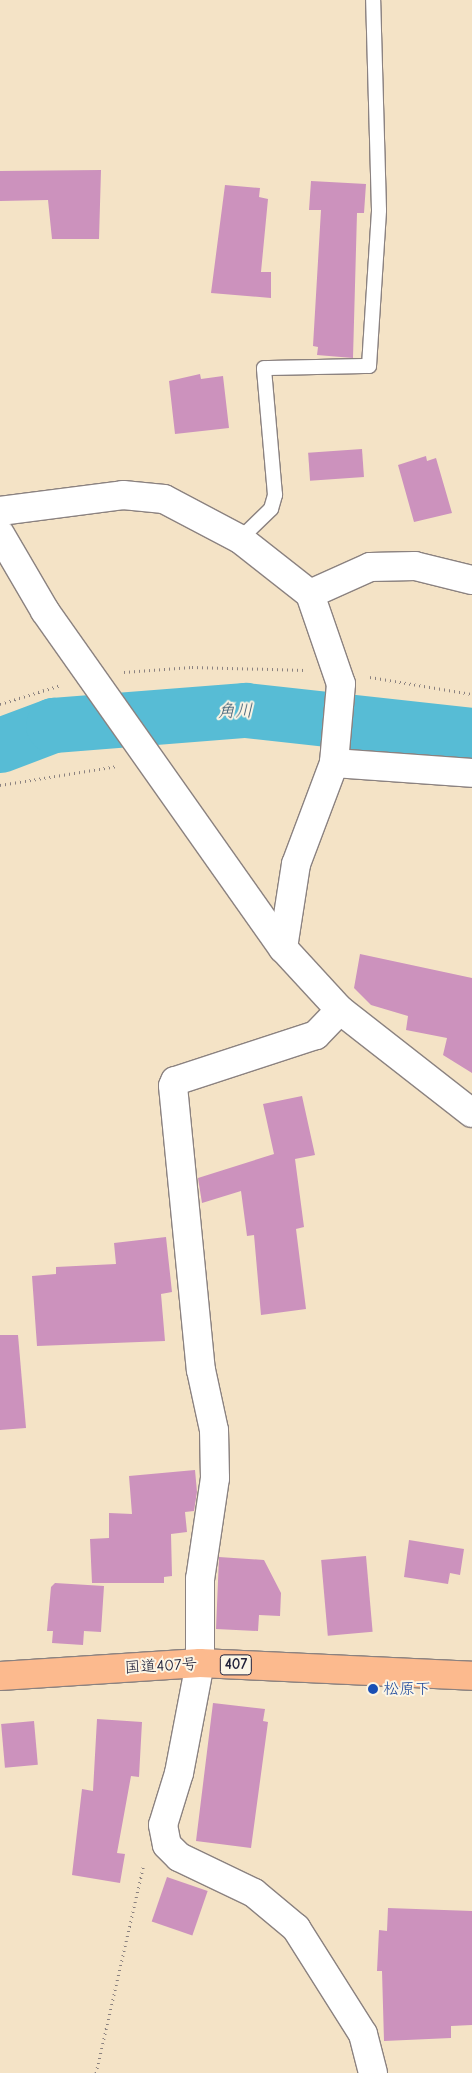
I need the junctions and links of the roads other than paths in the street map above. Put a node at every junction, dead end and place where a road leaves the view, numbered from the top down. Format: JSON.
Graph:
{"nodes":[{"id":1,"x":373,"y":0,"type":"edge"},
{"id":2,"x":0,"y":512,"type":"edge"},
{"id":3,"x":0,"y":534,"type":"edge"},
{"id":4,"x":240,"y":539,"type":"junction"},
{"id":5,"x":472,"y":580,"type":"edge"},
{"id":6,"x":310,"y":594,"type":"junction"},
{"id":7,"x":334,"y":759,"type":"junction"},
{"id":8,"x":472,"y":772,"type":"edge"},
{"id":9,"x":283,"y":948,"type":"junction"},
{"id":10,"x":340,"y":1010,"type":"junction"},
{"id":11,"x":472,"y":1113,"type":"edge"},
{"id":12,"x":200,"y":1663,"type":"junction"},
{"id":13,"x":0,"y":1676,"type":"edge"},
{"id":14,"x":472,"y":1676,"type":"edge"},
{"id":15,"x":373,"y":2073,"type":"edge"}],
"edges":[{"from":1,"to":4,"type":"lane"},
{"from":2,"to":4,"type":"street"},
{"from":3,"to":9,"type":"street"},
{"from":4,"to":6,"type":"street"},
{"from":5,"to":6,"type":"street"},
{"from":6,"to":7,"type":"street"},
{"from":7,"to":8,"type":"street"},
{"from":7,"to":9,"type":"street"},
{"from":9,"to":10,"type":"street"},
{"from":10,"to":11,"type":"street"},
{"from":10,"to":12,"type":"street"},
{"from":12,"to":13,"type":"highway","name":"国道407号","number":"407"},
{"from":12,"to":14,"type":"highway","name":"国道407号","number":"407"},
{"from":12,"to":15,"type":"street"}]}
